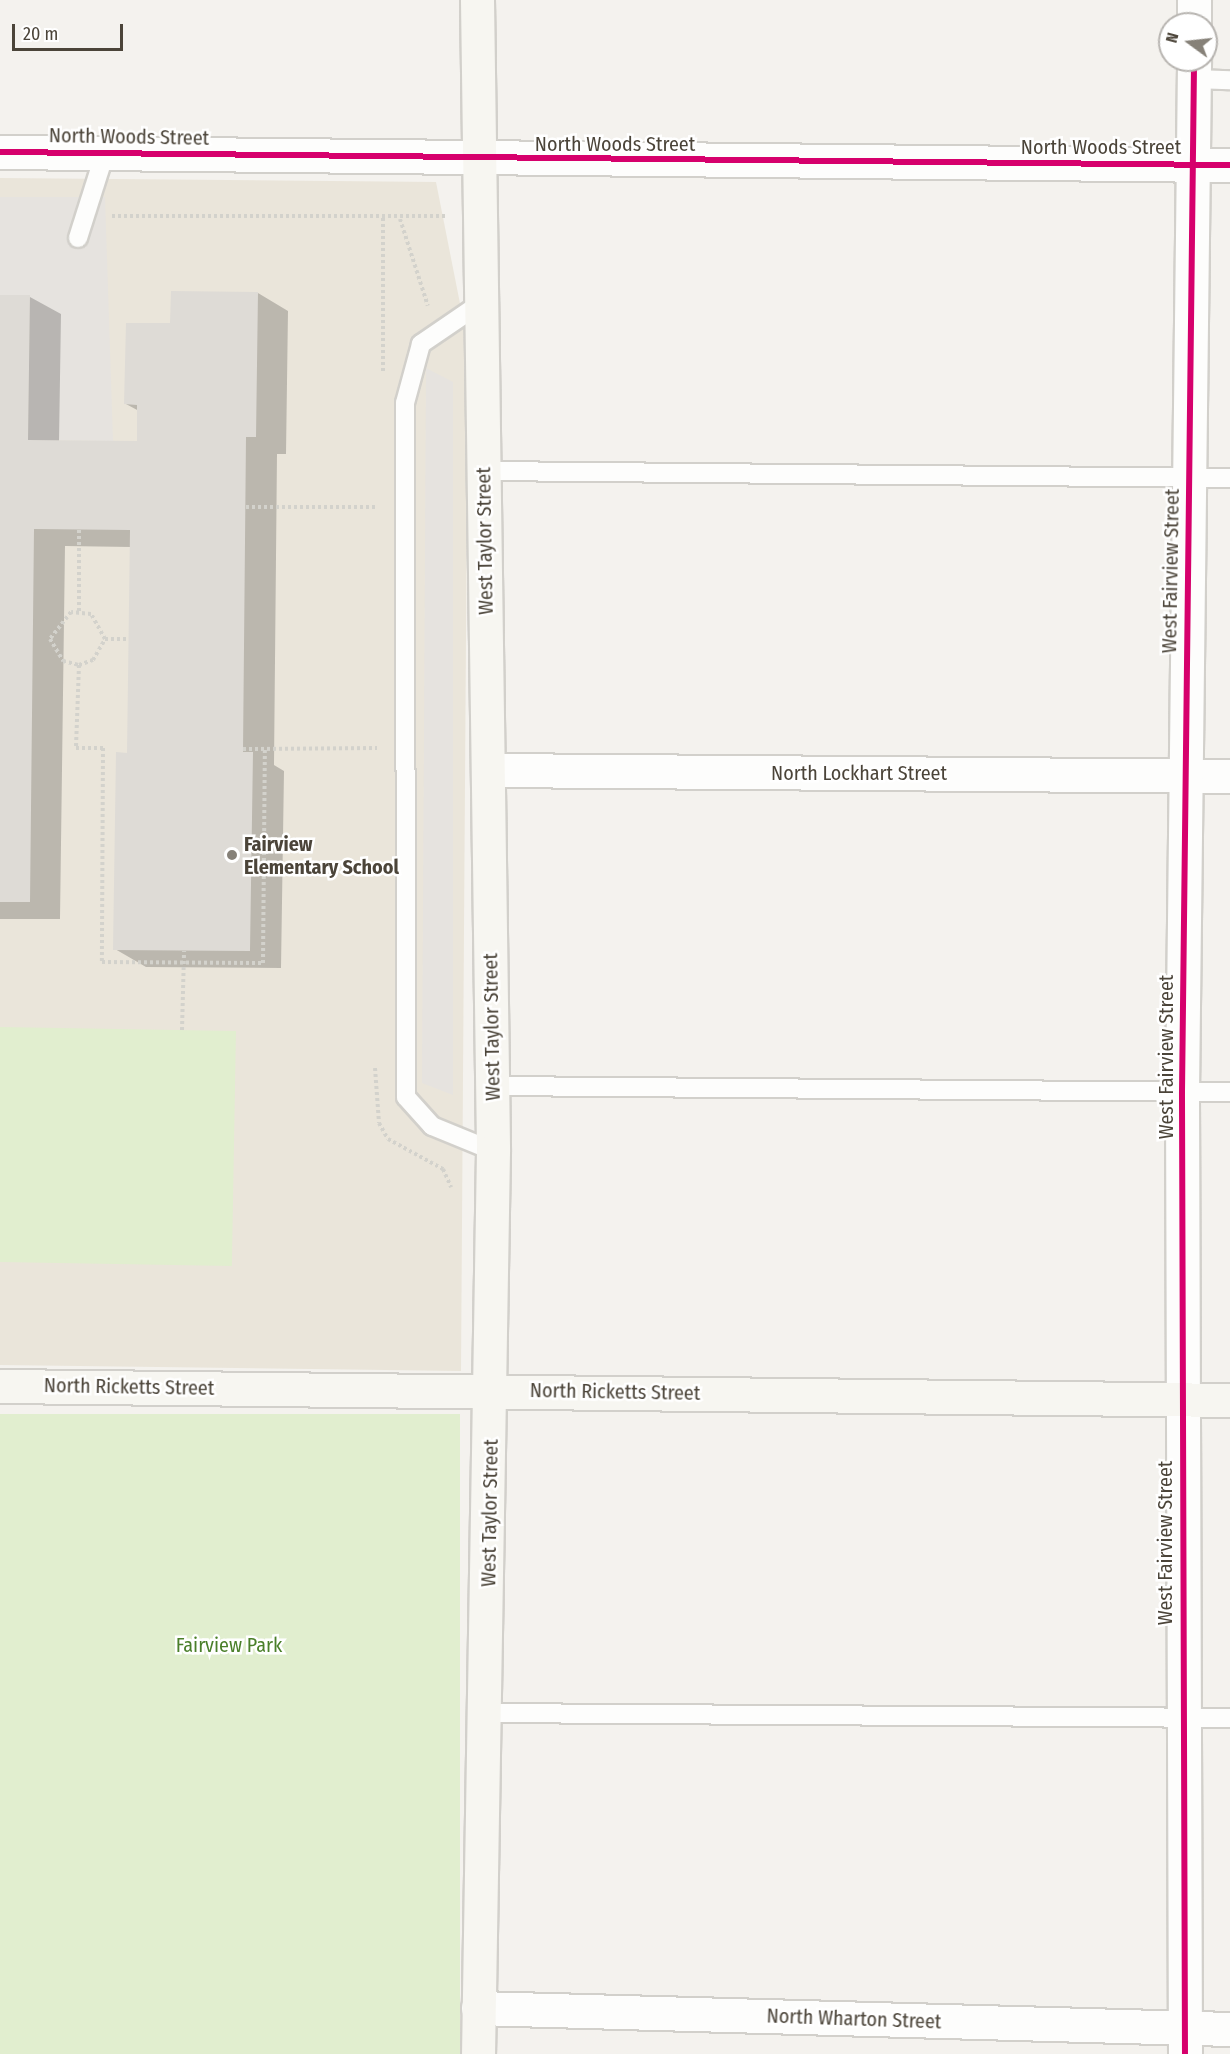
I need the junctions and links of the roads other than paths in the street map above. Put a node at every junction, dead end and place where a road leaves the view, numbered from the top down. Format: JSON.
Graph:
{"nodes":[{"id":1,"x":477,"y":0,"type":"edge"},
{"id":2,"x":1194,"y":72,"type":"edge"},
{"id":3,"x":1201,"y":72,"type":"edge"},
{"id":4,"x":1230,"y":80,"type":"edge"},
{"id":5,"x":0,"y":152,"type":"edge"},
{"id":6,"x":105,"y":153,"type":"junction"},
{"id":7,"x":478,"y":160,"type":"junction"},
{"id":8,"x":1195,"y":164,"type":"junction"},
{"id":9,"x":1230,"y":165,"type":"edge"},
{"id":10,"x":78,"y":238,"type":"dead end"},
{"id":11,"x":481,"y":303,"type":"junction"},
{"id":12,"x":484,"y":471,"type":"junction"},
{"id":13,"x":1189,"y":478,"type":"junction"},
{"id":14,"x":1230,"y":478,"type":"edge"},
{"id":15,"x":489,"y":770,"type":"junction"},
{"id":16,"x":1184,"y":775,"type":"junction"},
{"id":17,"x":1230,"y":776,"type":"edge"},
{"id":18,"x":492,"y":1086,"type":"junction"},
{"id":19,"x":1182,"y":1092,"type":"junction"},
{"id":20,"x":1230,"y":1092,"type":"edge"},
{"id":21,"x":493,"y":1151,"type":"junction"},
{"id":22,"x":0,"y":1386,"type":"edge"},
{"id":23,"x":492,"y":1391,"type":"junction"},
{"id":24,"x":1181,"y":1399,"type":"junction"},
{"id":25,"x":1230,"y":1400,"type":"edge"},
{"id":26,"x":485,"y":1713,"type":"junction"},
{"id":27,"x":1183,"y":1718,"type":"junction"},
{"id":28,"x":1230,"y":1718,"type":"edge"},
{"id":29,"x":478,"y":2008,"type":"junction"},
{"id":30,"x":1230,"y":2029,"type":"edge"},
{"id":31,"x":1185,"y":2042,"type":"edge"},
{"id":32,"x":478,"y":2054,"type":"edge"}],
"edges":[{"from":1,"to":7,"type":"main road","name":"West Taylor Street"},
{"from":2,"to":8,"type":"street","name":"West Fairview Street"},
{"from":3,"to":4,"type":"lane"},
{"from":5,"to":6,"type":"street","name":"North Woods Street"},
{"from":6,"to":7,"type":"street","name":"North Woods Street"},
{"from":6,"to":10,"type":"lane"},
{"from":7,"to":8,"type":"street","name":"North Woods Street"},
{"from":7,"to":11,"type":"main road","name":"West Taylor Street"},
{"from":8,"to":9,"type":"street","name":"North Woods Street"},
{"from":8,"to":13,"type":"street","name":"West Fairview Street"},
{"from":11,"to":12,"type":"main road","name":"West Taylor Street"},
{"from":11,"to":21,"type":"lane"},
{"from":12,"to":13,"type":"lane"},
{"from":12,"to":15,"type":"main road","name":"West Taylor Street"},
{"from":13,"to":14,"type":"lane"},
{"from":13,"to":16,"type":"street","name":"West Fairview Street"},
{"from":15,"to":16,"type":"street","name":"North Lockhart Street"},
{"from":15,"to":18,"type":"main road","name":"West Taylor Street"},
{"from":16,"to":17,"type":"street","name":"North Lockhart Street"},
{"from":16,"to":19,"type":"street","name":"West Fairview Street"},
{"from":18,"to":19,"type":"lane"},
{"from":18,"to":21,"type":"main road","name":"West Taylor Street"},
{"from":19,"to":20,"type":"lane"},
{"from":19,"to":24,"type":"street","name":"West Fairview Street"},
{"from":21,"to":23,"type":"main road","name":"West Taylor Street"},
{"from":22,"to":23,"type":"main road","name":"North Ricketts Street"},
{"from":23,"to":24,"type":"main road","name":"North Ricketts Street"},
{"from":23,"to":26,"type":"main road","name":"West Taylor Street"},
{"from":24,"to":25,"type":"main road","name":"North Ricketts Street"},
{"from":24,"to":27,"type":"street","name":"West Fairview Street"},
{"from":26,"to":27,"type":"lane"},
{"from":26,"to":29,"type":"main road","name":"West Taylor Street"},
{"from":27,"to":28,"type":"lane"},
{"from":27,"to":31,"type":"street","name":"West Fairview Street"},
{"from":29,"to":31,"type":"street","name":"North Wharton Street"},
{"from":29,"to":32,"type":"main road","name":"West Taylor Street"},
{"from":30,"to":31,"type":"street","name":"North Wharton Street"}]}
